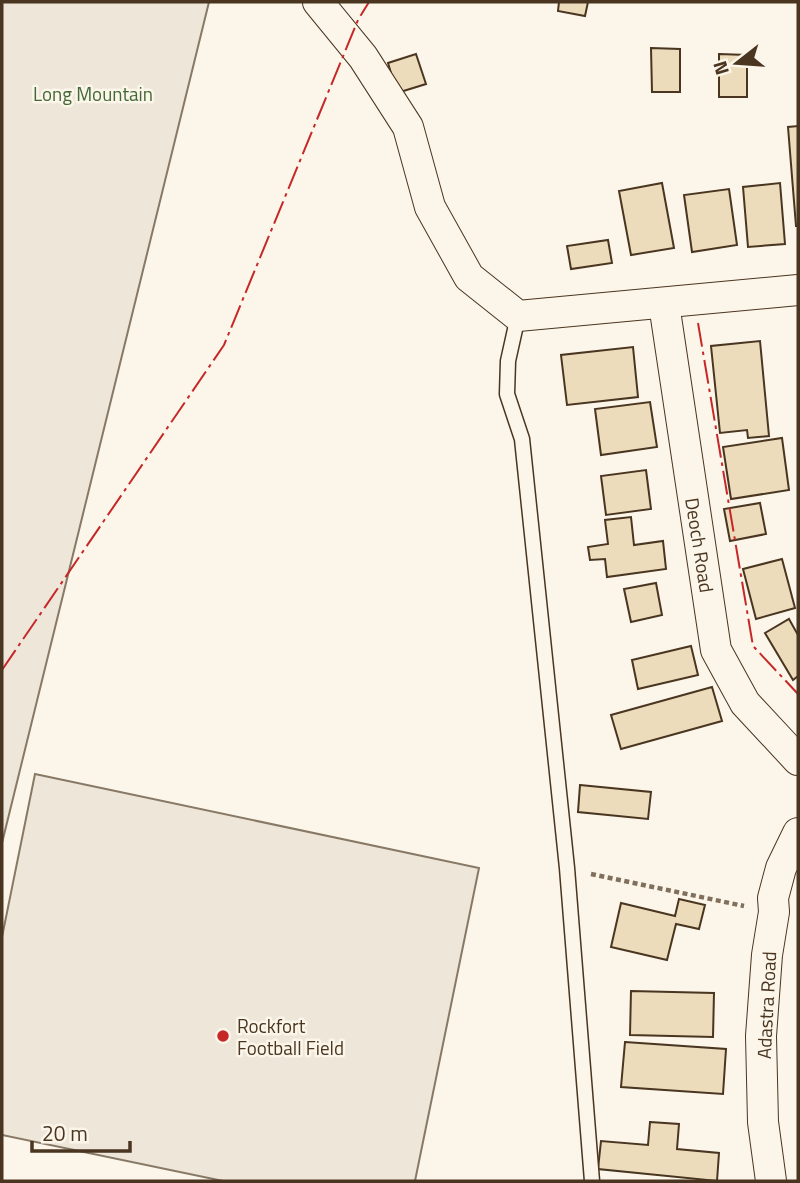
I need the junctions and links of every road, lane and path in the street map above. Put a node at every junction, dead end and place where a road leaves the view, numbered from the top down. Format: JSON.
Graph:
{"nodes":[{"id":1,"x":318,"y":2,"type":"edge"},
{"id":2,"x":798,"y":290,"type":"edge"},
{"id":3,"x":664,"y":304,"type":"junction"},
{"id":4,"x":518,"y":316,"type":"junction"},
{"id":5,"x":798,"y":760,"type":"edge"},
{"id":6,"x":798,"y":833,"type":"edge"},
{"id":7,"x":566,"y":868,"type":"junction"},
{"id":8,"x":774,"y":912,"type":"junction"},
{"id":9,"x":592,"y":1181,"type":"edge"},
{"id":10,"x":771,"y":1181,"type":"edge"}],
"edges":[{"from":1,"to":4,"type":"street"},
{"from":2,"to":3,"type":"street"},
{"from":3,"to":4,"type":"street"},
{"from":3,"to":5,"type":"street","name":"Deoch Road"},
{"from":4,"to":7,"type":"lane"},
{"from":6,"to":8,"type":"street","name":"Adastra Road"},
{"from":7,"to":8,"type":"path"},
{"from":7,"to":9,"type":"lane"},
{"from":8,"to":10,"type":"street","name":"Adastra Road"}]}
